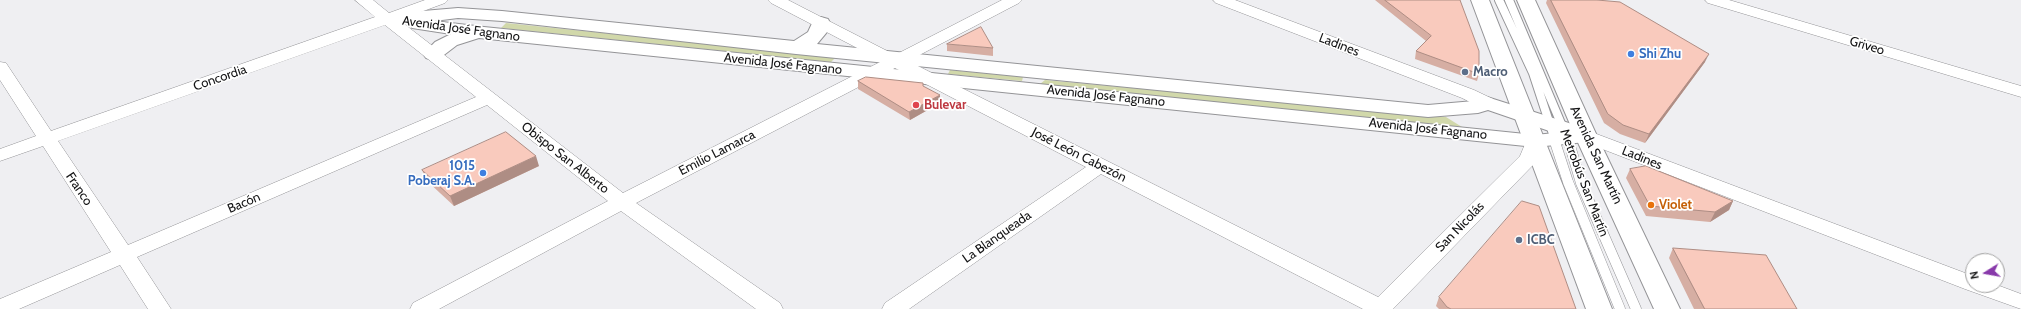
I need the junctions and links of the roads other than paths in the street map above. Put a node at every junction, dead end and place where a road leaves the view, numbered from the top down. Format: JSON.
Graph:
{"nodes":[{"id":1,"x":363,"y":0,"type":"edge"},
{"id":2,"x":440,"y":0,"type":"edge"},
{"id":3,"x":776,"y":0,"type":"edge"},
{"id":4,"x":1014,"y":0,"type":"edge"},
{"id":5,"x":1220,"y":0,"type":"edge"},
{"id":6,"x":1480,"y":0,"type":"edge"},
{"id":7,"x":1499,"y":0,"type":"edge"},
{"id":8,"x":1509,"y":0,"type":"edge"},
{"id":9,"x":1526,"y":0,"type":"edge"},
{"id":10,"x":1713,"y":0,"type":"edge"},
{"id":11,"x":502,"y":16,"type":"junction"},
{"id":12,"x":388,"y":19,"type":"junction"},
{"id":13,"x":822,"y":23,"type":"junction"},
{"id":14,"x":484,"y":33,"type":"junction"},
{"id":15,"x":796,"y":48,"type":"junction"},
{"id":16,"x":432,"y":54,"type":"junction"},
{"id":17,"x":894,"y":59,"type":"junction"},
{"id":18,"x":0,"y":67,"type":"edge"},
{"id":19,"x":873,"y":73,"type":"junction"},
{"id":20,"x":926,"y":78,"type":"junction"},
{"id":21,"x":2021,"y":92,"type":"edge"},
{"id":22,"x":488,"y":98,"type":"junction"},
{"id":23,"x":1488,"y":103,"type":"junction"},
{"id":24,"x":1524,"y":114,"type":"junction"},
{"id":25,"x":1559,"y":134,"type":"junction"},
{"id":26,"x":46,"y":138,"type":"junction"},
{"id":27,"x":0,"y":155,"type":"edge"},
{"id":28,"x":1101,"y":166,"type":"junction"},
{"id":29,"x":622,"y":202,"type":"junction"},
{"id":30,"x":123,"y":256,"type":"junction"},
{"id":31,"x":1965,"y":281,"type":"edge"},
{"id":32,"x":1997,"y":293,"type":"edge"},
{"id":33,"x":2021,"y":302,"type":"edge"},
{"id":34,"x":0,"y":308,"type":"edge"},
{"id":35,"x":160,"y":309,"type":"edge"},
{"id":36,"x":421,"y":309,"type":"edge"},
{"id":37,"x":772,"y":309,"type":"edge"},
{"id":38,"x":893,"y":309,"type":"edge"},
{"id":39,"x":1381,"y":309,"type":"edge"},
{"id":40,"x":1599,"y":309,"type":"edge"},
{"id":41,"x":1620,"y":309,"type":"edge"},
{"id":42,"x":1636,"y":309,"type":"edge"},
{"id":43,"x":1667,"y":309,"type":"edge"}],
"edges":[{"from":1,"to":12,"type":"street","name":"Obispo San Alberto"},
{"from":2,"to":12,"type":"street","name":"Concordia"},
{"from":3,"to":13,"type":"street","name":"José León Cabezón"},
{"from":4,"to":17,"type":"street","name":"Emilio Lamarca"},
{"from":5,"to":23,"type":"street","name":"Ladines"},
{"from":6,"to":24,"type":"street","name":"Avenida San Martín"},
{"from":7,"to":25,"type":"lane","name":"Metrobús San Martín"},
{"from":8,"to":25,"type":"lane","name":"Metrobús San Martín"},
{"from":9,"to":25,"type":"street","name":"Avenida San Martín"},
{"from":10,"to":21,"type":"street","name":"Griveo"},
{"from":11,"to":12,"type":"street","name":"Avenida José Fagnano"},
{"from":11,"to":14,"type":"street"},
{"from":11,"to":15,"type":"street","name":"Avenida José Fagnano"},
{"from":12,"to":14,"type":"street","name":"Avenida José Fagnano"},
{"from":12,"to":16,"type":"street","name":"Obispo San Alberto"},
{"from":12,"to":26,"type":"street","name":"Concordia"},
{"from":13,"to":15,"type":"street"},
{"from":13,"to":17,"type":"street","name":"José León Cabezón"},
{"from":14,"to":16,"type":"street"},
{"from":14,"to":19,"type":"street","name":"Avenida José Fagnano"},
{"from":15,"to":17,"type":"street","name":"Avenida José Fagnano"},
{"from":16,"to":22,"type":"street","name":"Obispo San Alberto"},
{"from":17,"to":19,"type":"street","name":"Emilio Lamarca"},
{"from":17,"to":20,"type":"street","name":"José León Cabezón"},
{"from":17,"to":23,"type":"street","name":"Avenida José Fagnano"},
{"from":18,"to":26,"type":"street","name":"Franco"},
{"from":19,"to":20,"type":"street","name":"Avenida José Fagnano"},
{"from":19,"to":29,"type":"street","name":"Emilio Lamarca"},
{"from":20,"to":25,"type":"street","name":"Avenida José Fagnano"},
{"from":20,"to":28,"type":"street","name":"José León Cabezón"},
{"from":22,"to":29,"type":"street","name":"Obispo San Alberto"},
{"from":22,"to":30,"type":"street","name":"Bacón"},
{"from":23,"to":24,"type":"street","name":"Ladines"},
{"from":24,"to":25,"type":"street","name":"Avenida San Martín"},
{"from":25,"to":31,"type":"street","name":"Ladines"},
{"from":25,"to":39,"type":"street","name":"San Nicolás"},
{"from":25,"to":40,"type":"street","name":"Avenida San Martín"},
{"from":25,"to":41,"type":"lane","name":"Metrobús San Martín"},
{"from":25,"to":42,"type":"lane","name":"Metrobús San Martín"},
{"from":25,"to":43,"type":"street","name":"Avenida San Martín"},
{"from":26,"to":27,"type":"street","name":"Concordia"},
{"from":26,"to":30,"type":"street","name":"Franco"},
{"from":28,"to":38,"type":"street","name":"La Blanqueada"},
{"from":28,"to":39,"type":"street","name":"José León Cabezón"},
{"from":29,"to":36,"type":"street","name":"Emilio Lamarca"},
{"from":29,"to":37,"type":"street","name":"Obispo San Alberto"},
{"from":30,"to":34,"type":"street","name":"Bacón"},
{"from":30,"to":35,"type":"street","name":"Franco"},
{"from":32,"to":33,"type":"street"}]}
